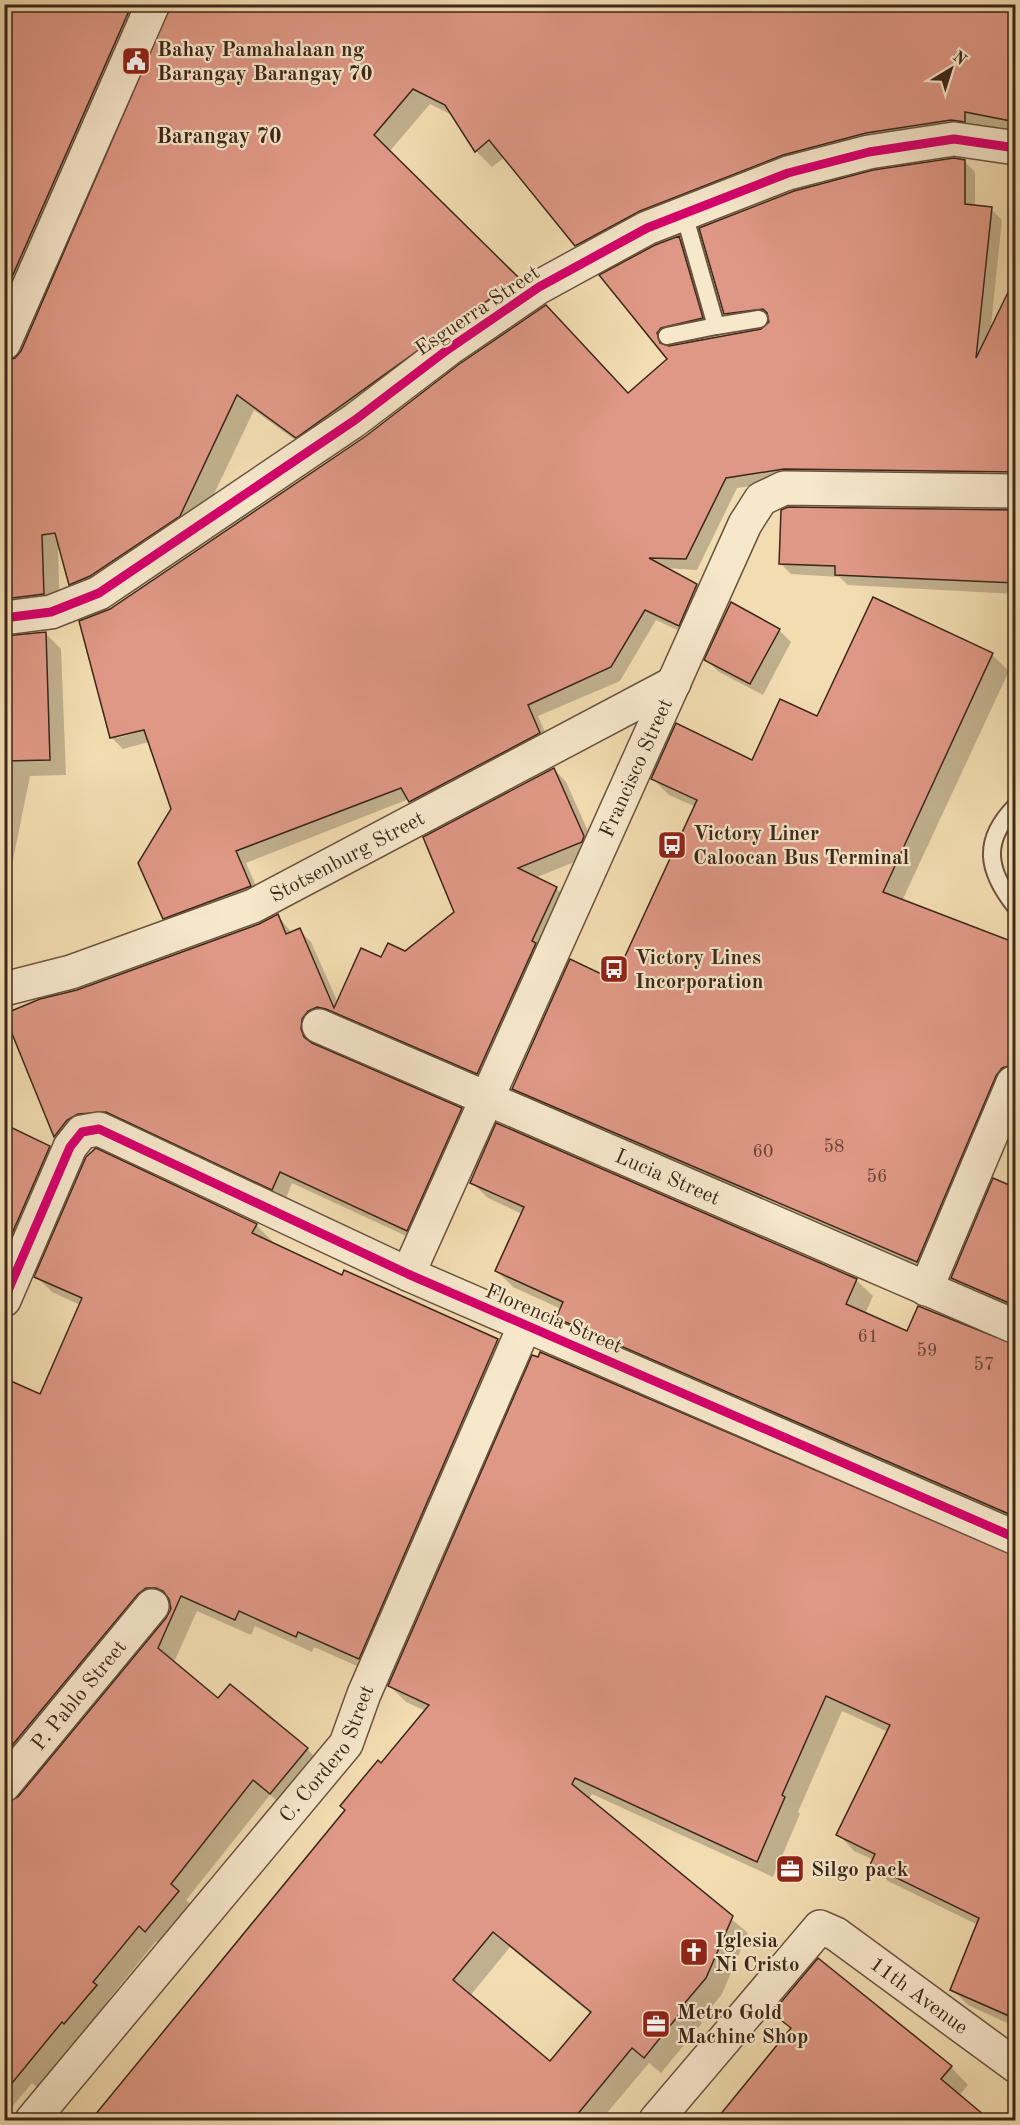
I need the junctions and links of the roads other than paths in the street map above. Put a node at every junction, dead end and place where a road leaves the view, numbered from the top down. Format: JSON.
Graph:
{"nodes":[{"id":1,"x":153,"y":4,"type":"edge"},
{"id":2,"x":1016,"y":148,"type":"edge"},
{"id":3,"x":684,"y":214,"type":"junction"},
{"id":4,"x":759,"y":319,"type":"dead end"},
{"id":5,"x":716,"y":327,"type":"junction"},
{"id":6,"x":667,"y":336,"type":"dead end"},
{"id":7,"x":4,"y":343,"type":"edge"},
{"id":8,"x":1016,"y":491,"type":"edge"},
{"id":9,"x":4,"y":618,"type":"edge"},
{"id":10,"x":674,"y":683,"type":"junction"},
{"id":11,"x":1016,"y":806,"type":"edge"},
{"id":12,"x":1016,"y":907,"type":"edge"},
{"id":13,"x":4,"y":989,"type":"edge"},
{"id":14,"x":318,"y":1026,"type":"dead end"},
{"id":15,"x":1013,"y":1083,"type":"dead end"},
{"id":16,"x":487,"y":1099,"type":"junction"},
{"id":17,"x":408,"y":1274,"type":"junction"},
{"id":18,"x":926,"y":1289,"type":"junction"},
{"id":19,"x":4,"y":1300,"type":"edge"},
{"id":20,"x":525,"y":1325,"type":"junction"},
{"id":21,"x":1016,"y":1327,"type":"edge"},
{"id":22,"x":1016,"y":1538,"type":"edge"},
{"id":23,"x":152,"y":1606,"type":"dead end"},
{"id":24,"x":4,"y":1785,"type":"edge"},
{"id":25,"x":1016,"y":2066,"type":"edge"},
{"id":26,"x":32,"y":2121,"type":"edge"},
{"id":27,"x":656,"y":2121,"type":"edge"}],
"edges":[{"from":1,"to":7,"type":"street"},
{"from":2,"to":3,"type":"street","name":"Esguerra Street"},
{"from":3,"to":5,"type":"lane"},
{"from":3,"to":9,"type":"street","name":"Esguerra Street"},
{"from":4,"to":5,"type":"lane"},
{"from":5,"to":6,"type":"lane"},
{"from":8,"to":10,"type":"street","name":"Francisco Street"},
{"from":10,"to":13,"type":"street","name":"Stotsenburg Street"},
{"from":10,"to":16,"type":"street","name":"Francisco Street"},
{"from":11,"to":12,"type":"lane"},
{"from":14,"to":16,"type":"street","name":"Lucia Street"},
{"from":15,"to":18,"type":"street"},
{"from":16,"to":17,"type":"street","name":"Francisco Street"},
{"from":16,"to":18,"type":"street","name":"Lucia Street"},
{"from":17,"to":19,"type":"street","name":"Florencia Street"},
{"from":17,"to":20,"type":"street","name":"Florencia Street"},
{"from":18,"to":21,"type":"street","name":"Lucia Street"},
{"from":20,"to":22,"type":"street","name":"Florencia Street"},
{"from":20,"to":26,"type":"street","name":"C. Cordero Street"},
{"from":23,"to":24,"type":"street","name":"P. Pablo Street"},
{"from":25,"to":27,"type":"street","name":"11th Avenue"}]}
